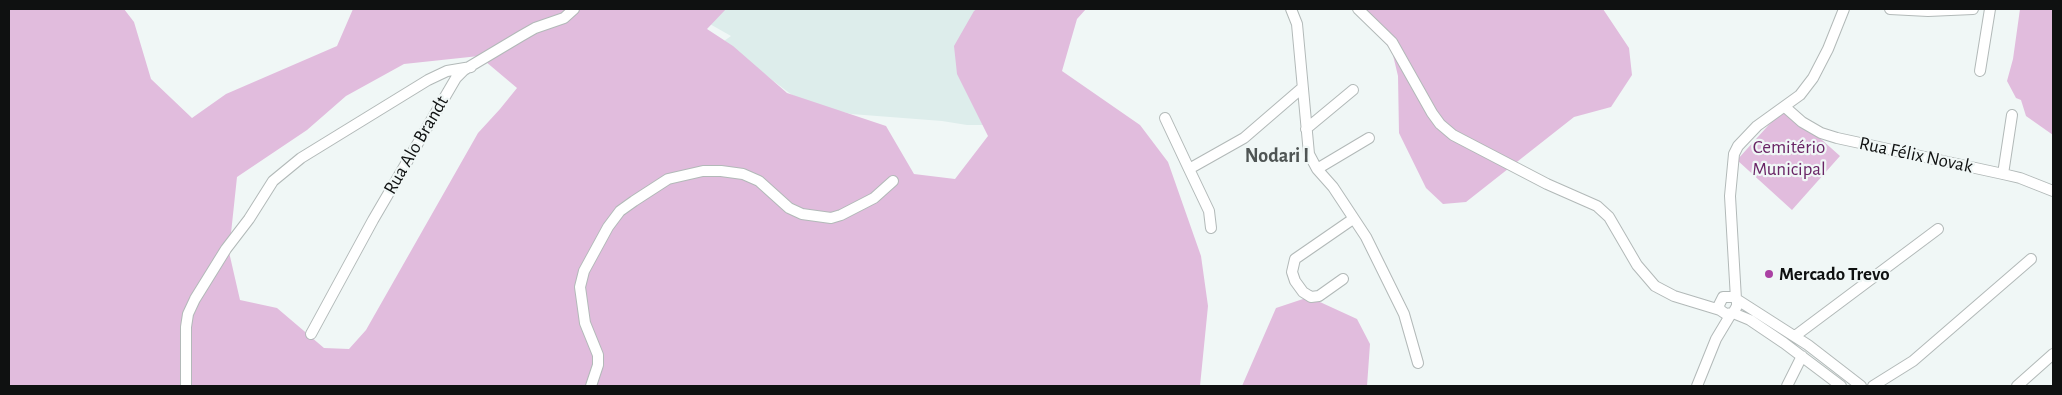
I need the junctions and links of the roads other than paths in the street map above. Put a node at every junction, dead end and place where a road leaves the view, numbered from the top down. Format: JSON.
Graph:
{"nodes":[{"id":1,"x":574,"y":9,"type":"edge"},
{"id":2,"x":1291,"y":9,"type":"edge"},
{"id":3,"x":1358,"y":9,"type":"edge"},
{"id":4,"x":1844,"y":9,"type":"edge"},
{"id":5,"x":1890,"y":9,"type":"edge"},
{"id":6,"x":1973,"y":9,"type":"edge"},
{"id":7,"x":1990,"y":9,"type":"edge"},
{"id":8,"x":470,"y":67,"type":"junction"},
{"id":9,"x":1980,"y":71,"type":"dead end"},
{"id":10,"x":1302,"y":88,"type":"junction"},
{"id":11,"x":1353,"y":90,"type":"dead end"},
{"id":12,"x":1785,"y":107,"type":"junction"},
{"id":13,"x":2012,"y":115,"type":"dead end"},
{"id":14,"x":1165,"y":118,"type":"dead end"},
{"id":15,"x":1306,"y":129,"type":"junction"},
{"id":16,"x":1369,"y":138,"type":"dead end"},
{"id":17,"x":1189,"y":169,"type":"junction"},
{"id":18,"x":1317,"y":169,"type":"junction"},
{"id":19,"x":2003,"y":174,"type":"junction"},
{"id":20,"x":893,"y":181,"type":"dead end"},
{"id":21,"x":2053,"y":191,"type":"edge"},
{"id":22,"x":1353,"y":220,"type":"junction"},
{"id":23,"x":1211,"y":228,"type":"dead end"},
{"id":24,"x":1938,"y":228,"type":"dead end"},
{"id":25,"x":2031,"y":259,"type":"dead end"},
{"id":26,"x":1343,"y":279,"type":"dead end"},
{"id":27,"x":1730,"y":299,"type":"junction"},
{"id":28,"x":1694,"y":302,"type":"junction"},
{"id":29,"x":1726,"y":312,"type":"junction"},
{"id":30,"x":310,"y":334,"type":"dead end"},
{"id":31,"x":1795,"y":336,"type":"junction"},
{"id":32,"x":2053,"y":354,"type":"edge"},
{"id":33,"x":1802,"y":356,"type":"junction"},
{"id":34,"x":1418,"y":363,"type":"dead end"},
{"id":35,"x":186,"y":386,"type":"edge"},
{"id":36,"x":591,"y":386,"type":"edge"},
{"id":37,"x":1697,"y":386,"type":"edge"},
{"id":38,"x":1787,"y":386,"type":"edge"},
{"id":39,"x":1841,"y":386,"type":"edge"},
{"id":40,"x":1861,"y":386,"type":"edge"},
{"id":41,"x":1873,"y":386,"type":"edge"},
{"id":42,"x":2016,"y":386,"type":"edge"}],
"edges":[{"from":1,"to":8,"type":"street","name":"Rua Alo Brandt"},
{"from":2,"to":10,"type":"street"},
{"from":3,"to":28,"type":"street"},
{"from":4,"to":12,"type":"street"},
{"from":5,"to":6,"type":"street"},
{"from":7,"to":9,"type":"street"},
{"from":8,"to":30,"type":"street","name":"Rua Alo Brandt"},
{"from":8,"to":35,"type":"street"},
{"from":10,"to":15,"type":"street"},
{"from":10,"to":17,"type":"street"},
{"from":11,"to":15,"type":"street"},
{"from":12,"to":19,"type":"street","name":"Rua Félix Novak"},
{"from":12,"to":27,"type":"street"},
{"from":13,"to":19,"type":"street"},
{"from":14,"to":17,"type":"street"},
{"from":15,"to":18,"type":"street"},
{"from":16,"to":18,"type":"street"},
{"from":17,"to":23,"type":"street"},
{"from":18,"to":22,"type":"street"},
{"from":19,"to":21,"type":"street","name":"Rua Félix Novak"},
{"from":20,"to":36,"type":"street"},
{"from":22,"to":26,"type":"street"},
{"from":22,"to":34,"type":"street"},
{"from":24,"to":31,"type":"street"},
{"from":25,"to":41,"type":"street"},
{"from":27,"to":28,"type":"street"},
{"from":27,"to":29,"type":"street"},
{"from":27,"to":29,"type":"street"},
{"from":27,"to":31,"type":"street"},
{"from":28,"to":29,"type":"street"},
{"from":29,"to":33,"type":"street"},
{"from":29,"to":37,"type":"street"},
{"from":31,"to":40,"type":"street"},
{"from":32,"to":42,"type":"street"},
{"from":33,"to":38,"type":"street"},
{"from":33,"to":39,"type":"street"}]}
